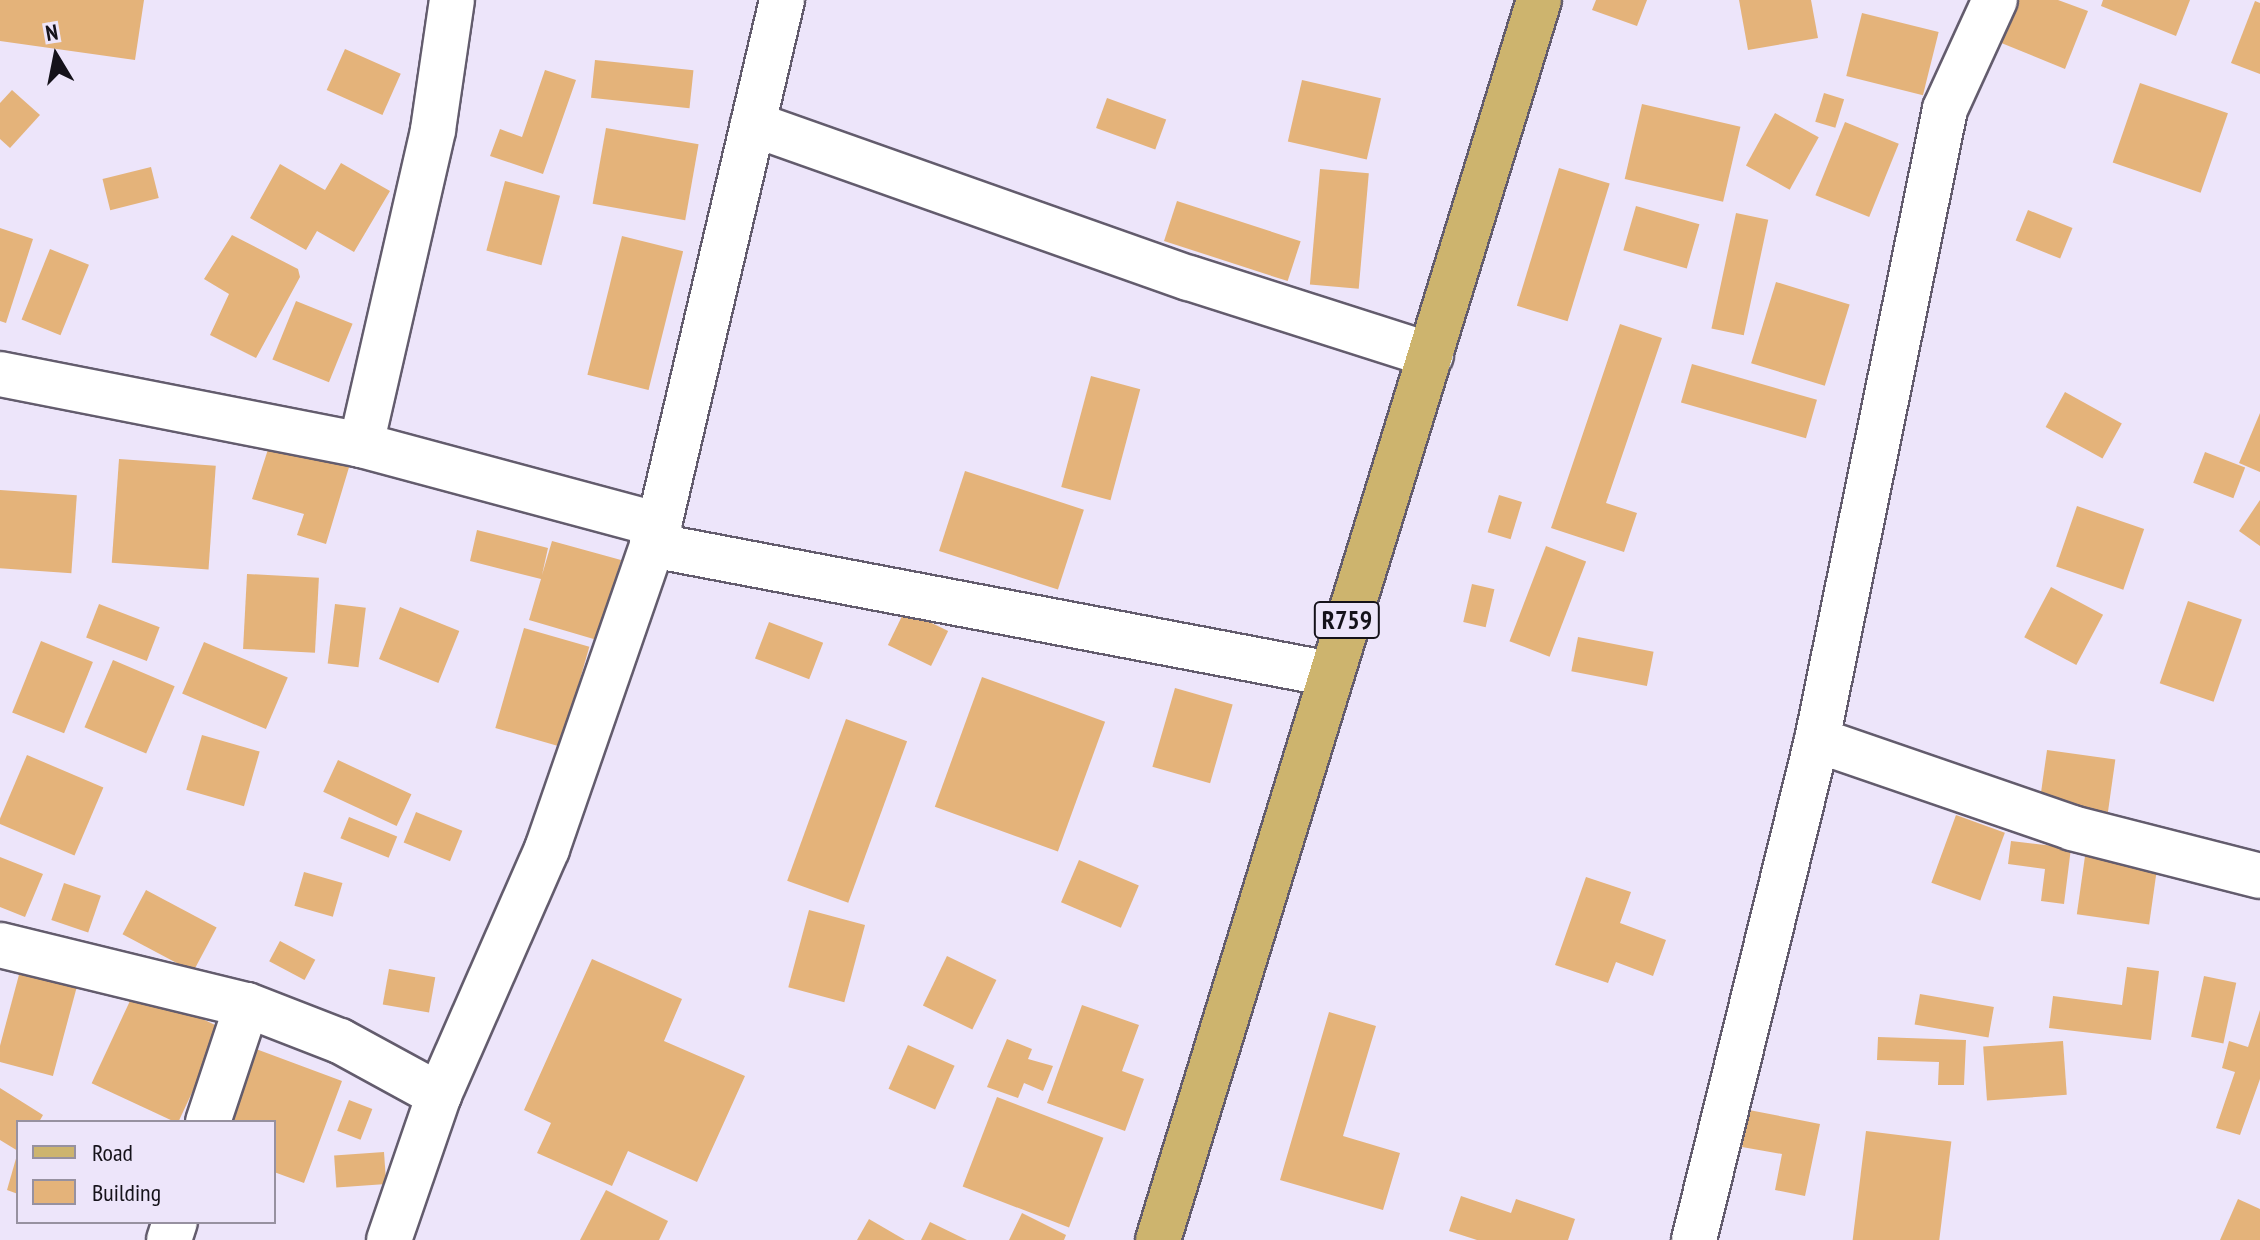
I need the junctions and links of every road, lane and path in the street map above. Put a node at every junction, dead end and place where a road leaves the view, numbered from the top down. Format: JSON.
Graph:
{"nodes":[{"id":1,"x":452,"y":0,"type":"edge"},
{"id":2,"x":782,"y":0,"type":"edge"},
{"id":3,"x":1539,"y":0,"type":"edge"},
{"id":4,"x":1995,"y":0,"type":"edge"},
{"id":5,"x":753,"y":124,"type":"junction"},
{"id":6,"x":1431,"y":355,"type":"junction"},
{"id":7,"x":0,"y":374,"type":"edge"},
{"id":8,"x":361,"y":445,"type":"junction"},
{"id":9,"x":656,"y":535,"type":"junction"},
{"id":10,"x":1330,"y":674,"type":"junction"},
{"id":11,"x":1817,"y":740,"type":"junction"},
{"id":12,"x":2260,"y":876,"type":"edge"},
{"id":13,"x":0,"y":945,"type":"edge"},
{"id":14,"x":247,"y":1005,"type":"junction"},
{"id":15,"x":439,"y":1095,"type":"junction"},
{"id":16,"x":209,"y":1120,"type":"edge"},
{"id":17,"x":389,"y":1240,"type":"edge"},
{"id":18,"x":1158,"y":1240,"type":"edge"},
{"id":19,"x":1694,"y":1240,"type":"edge"}],
"edges":[{"from":1,"to":8,"type":"street"},
{"from":2,"to":5,"type":"street"},
{"from":3,"to":6,"type":"main road","number":"R759"},
{"from":4,"to":11,"type":"street"},
{"from":5,"to":6,"type":"street"},
{"from":5,"to":9,"type":"street"},
{"from":6,"to":10,"type":"main road","number":"R759"},
{"from":7,"to":8,"type":"street"},
{"from":8,"to":9,"type":"street"},
{"from":9,"to":10,"type":"street"},
{"from":9,"to":15,"type":"street"},
{"from":10,"to":18,"type":"main road","number":"R759"},
{"from":11,"to":12,"type":"street"},
{"from":11,"to":19,"type":"street"},
{"from":13,"to":14,"type":"street"},
{"from":14,"to":15,"type":"street"},
{"from":14,"to":16,"type":"street"},
{"from":15,"to":17,"type":"street"}]}
